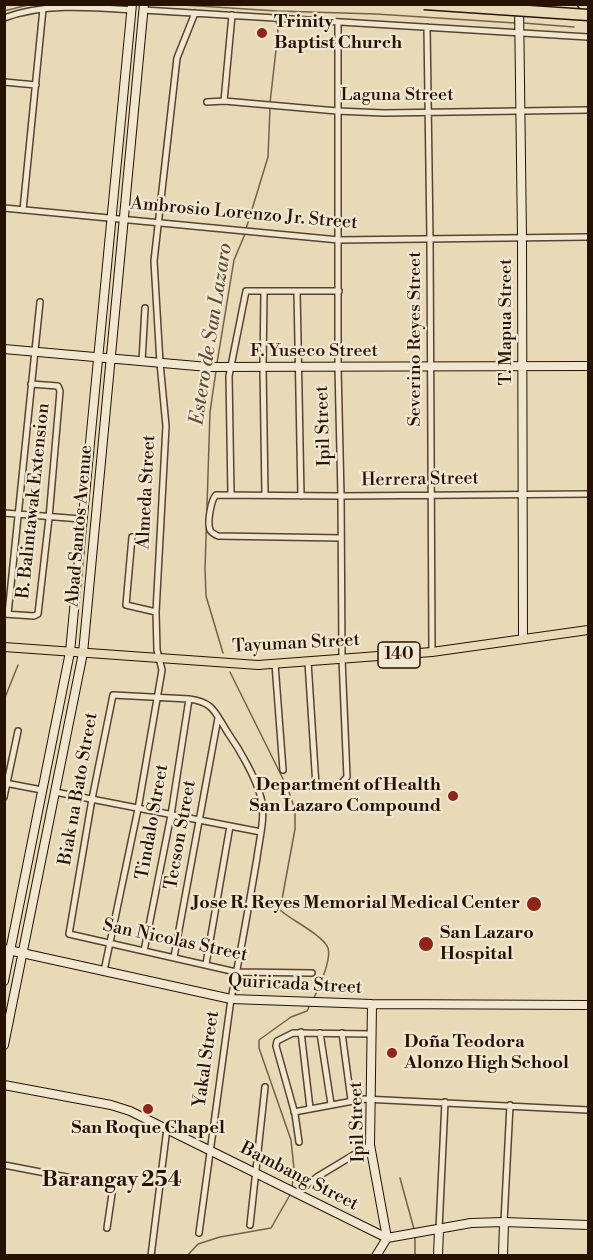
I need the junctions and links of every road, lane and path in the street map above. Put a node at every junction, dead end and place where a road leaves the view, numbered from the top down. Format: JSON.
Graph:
{"nodes":[{"id":1,"x":424,"y":4,"type":"edge"},
{"id":2,"x":519,"y":4,"type":"edge"},
{"id":3,"x":584,"y":4,"type":"edge"},
{"id":4,"x":588,"y":5,"type":"edge"},
{"id":5,"x":131,"y":7,"type":"edge"},
{"id":6,"x":143,"y":7,"type":"edge"},
{"id":7,"x":43,"y":9,"type":"junction"},
{"id":8,"x":195,"y":13,"type":"junction"},
{"id":9,"x":232,"y":15,"type":"junction"},
{"id":10,"x":588,"y":15,"type":"edge"},
{"id":11,"x":4,"y":18,"type":"edge"},
{"id":12,"x":338,"y":22,"type":"junction"},
{"id":13,"x":427,"y":27,"type":"junction"},
{"id":14,"x":519,"y":32,"type":"junction"},
{"id":15,"x":588,"y":37,"type":"edge"},
{"id":16,"x":4,"y":82,"type":"edge"},
{"id":17,"x":36,"y":85,"type":"junction"},
{"id":18,"x":224,"y":100,"type":"junction"},
{"id":19,"x":207,"y":102,"type":"dead end"},
{"id":20,"x":588,"y":110,"type":"edge"},
{"id":21,"x":337,"y":111,"type":"junction"},
{"id":22,"x":520,"y":111,"type":"junction"},
{"id":23,"x":429,"y":112,"type":"junction"},
{"id":24,"x":4,"y":208,"type":"edge"},
{"id":25,"x":23,"y":210,"type":"junction"},
{"id":26,"x":112,"y":218,"type":"junction"},
{"id":27,"x":123,"y":219,"type":"junction"},
{"id":28,"x":159,"y":223,"type":"junction"},
{"id":29,"x":588,"y":237,"type":"edge"},
{"id":30,"x":430,"y":238,"type":"junction"},
{"id":31,"x":522,"y":238,"type":"junction"},
{"id":32,"x":339,"y":240,"type":"junction"},
{"id":33,"x":297,"y":291,"type":"junction"},
{"id":34,"x":339,"y":291,"type":"junction"},
{"id":35,"x":264,"y":292,"type":"junction"},
{"id":36,"x":40,"y":302,"type":"dead end"},
{"id":37,"x":145,"y":308,"type":"dead end"},
{"id":38,"x":4,"y":349,"type":"edge"},
{"id":39,"x":34,"y":351,"type":"junction"},
{"id":40,"x":98,"y":357,"type":"junction"},
{"id":41,"x":110,"y":358,"type":"junction"},
{"id":42,"x":142,"y":361,"type":"junction"},
{"id":43,"x":159,"y":363,"type":"junction"},
{"id":44,"x":430,"y":366,"type":"junction"},
{"id":45,"x":521,"y":366,"type":"junction"},
{"id":46,"x":588,"y":366,"type":"edge"},
{"id":47,"x":227,"y":367,"type":"junction"},
{"id":48,"x":263,"y":367,"type":"junction"},
{"id":49,"x":299,"y":367,"type":"junction"},
{"id":50,"x":338,"y":367,"type":"junction"},
{"id":51,"x":32,"y":384,"type":"junction"},
{"id":52,"x":523,"y":494,"type":"junction"},
{"id":53,"x":588,"y":494,"type":"edge"},
{"id":54,"x":231,"y":495,"type":"junction"},
{"id":55,"x":265,"y":495,"type":"junction"},
{"id":56,"x":432,"y":495,"type":"junction"},
{"id":57,"x":301,"y":496,"type":"junction"},
{"id":58,"x":341,"y":496,"type":"junction"},
{"id":59,"x":4,"y":513,"type":"edge"},
{"id":60,"x":20,"y":514,"type":"junction"},
{"id":61,"x":49,"y":518,"type":"junction"},
{"id":62,"x":81,"y":519,"type":"junction"},
{"id":63,"x":132,"y":537,"type":"dead end"},
{"id":64,"x":341,"y":538,"type":"junction"},
{"id":65,"x":156,"y":612,"type":"junction"},
{"id":66,"x":6,"y":614,"type":"edge"},
{"id":67,"x":588,"y":630,"type":"edge"},
{"id":68,"x":523,"y":639,"type":"junction"},
{"id":69,"x":4,"y":647,"type":"edge"},
{"id":70,"x":70,"y":652,"type":"junction"},
{"id":71,"x":432,"y":652,"type":"junction"},
{"id":72,"x":83,"y":654,"type":"junction"},
{"id":73,"x":159,"y":658,"type":"junction"},
{"id":74,"x":342,"y":659,"type":"junction"},
{"id":75,"x":308,"y":662,"type":"junction"},
{"id":76,"x":275,"y":664,"type":"junction"},
{"id":77,"x":158,"y":698,"type":"junction"},
{"id":78,"x":189,"y":699,"type":"junction"},
{"id":79,"x":218,"y":718,"type":"junction"},
{"id":80,"x":18,"y":731,"type":"dead end"},
{"id":81,"x":283,"y":770,"type":"dead end"},
{"id":82,"x":5,"y":784,"type":"edge"},
{"id":83,"x":298,"y":786,"type":"dead end"},
{"id":84,"x":316,"y":786,"type":"junction"},
{"id":85,"x":42,"y":790,"type":"junction"},
{"id":86,"x":55,"y":792,"type":"junction"},
{"id":87,"x":4,"y":797,"type":"edge"},
{"id":88,"x":92,"y":799,"type":"junction"},
{"id":89,"x":138,"y":809,"type":"junction"},
{"id":90,"x":171,"y":815,"type":"junction"},
{"id":91,"x":199,"y":821,"type":"junction"},
{"id":92,"x":230,"y":826,"type":"junction"},
{"id":93,"x":261,"y":832,"type":"junction"},
{"id":94,"x":69,"y":934,"type":"joint"},
{"id":95,"x":110,"y":942,"type":"junction"},
{"id":96,"x":7,"y":950,"type":"edge"},
{"id":97,"x":144,"y":951,"type":"junction"},
{"id":98,"x":22,"y":953,"type":"junction"},
{"id":99,"x":174,"y":957,"type":"junction"},
{"id":100,"x":206,"y":964,"type":"junction"},
{"id":101,"x":104,"y":971,"type":"junction"},
{"id":102,"x":237,"y":972,"type":"junction"},
{"id":103,"x":312,"y":973,"type":"dead end"},
{"id":104,"x":4,"y":981,"type":"edge"},
{"id":105,"x":231,"y":999,"type":"junction"},
{"id":106,"x":372,"y":1004,"type":"junction"},
{"id":107,"x":588,"y":1005,"type":"edge"},
{"id":108,"x":301,"y":1032,"type":"junction"},
{"id":109,"x":320,"y":1033,"type":"junction"},
{"id":110,"x":342,"y":1033,"type":"junction"},
{"id":111,"x":372,"y":1034,"type":"junction"},
{"id":112,"x":4,"y":1045,"type":"edge"},
{"id":113,"x":4,"y":1085,"type":"edge"},
{"id":114,"x":265,"y":1087,"type":"dead end"},
{"id":115,"x":371,"y":1099,"type":"junction"},
{"id":116,"x":351,"y":1100,"type":"junction"},
{"id":117,"x":445,"y":1102,"type":"junction"},
{"id":118,"x":331,"y":1104,"type":"junction"},
{"id":119,"x":510,"y":1106,"type":"junction"},
{"id":120,"x":310,"y":1108,"type":"junction"},
{"id":121,"x":588,"y":1110,"type":"edge"},
{"id":122,"x":294,"y":1112,"type":"junction"},
{"id":123,"x":167,"y":1128,"type":"junction"},
{"id":124,"x":298,"y":1142,"type":"dead end"},
{"id":125,"x":370,"y":1145,"type":"junction"},
{"id":126,"x":209,"y":1149,"type":"junction"},
{"id":127,"x":4,"y":1165,"type":"edge"},
{"id":128,"x":256,"y":1172,"type":"junction"},
{"id":129,"x":296,"y":1192,"type":"junction"},
{"id":130,"x":504,"y":1222,"type":"junction"},
{"id":131,"x":588,"y":1225,"type":"edge"},
{"id":132,"x":250,"y":1226,"type":"dead end"},
{"id":133,"x":107,"y":1228,"type":"dead end"},
{"id":134,"x":439,"y":1229,"type":"junction"},
{"id":135,"x":199,"y":1233,"type":"dead end"},
{"id":136,"x":387,"y":1238,"type":"junction"},
{"id":137,"x":151,"y":1256,"type":"edge"},
{"id":138,"x":376,"y":1256,"type":"edge"},
{"id":139,"x":438,"y":1256,"type":"edge"},
{"id":140,"x":503,"y":1256,"type":"edge"}],
"edges":[{"from":1,"to":10,"type":"highway","bridge":true},
{"from":2,"to":14,"type":"street","name":"T. Mapua Street"},
{"from":3,"to":4,"type":"highway"},
{"from":5,"to":7,"type":"street"},
{"from":5,"to":26,"type":"street","name":"Abad Santos Avenue"},
{"from":6,"to":8,"type":"street"},
{"from":6,"to":27,"type":"street","name":"Abad Santos Avenue"},
{"from":7,"to":11,"type":"street"},
{"from":7,"to":17,"type":"street"},
{"from":8,"to":9,"type":"street"},
{"from":8,"to":28,"type":"street","name":"Almeda Street"},
{"from":9,"to":12,"type":"street"},
{"from":9,"to":18,"type":"street"},
{"from":12,"to":13,"type":"street"},
{"from":12,"to":21,"type":"street","name":"Ipil Street"},
{"from":13,"to":14,"type":"street"},
{"from":13,"to":23,"type":"street","name":"Severino Reyes Street"},
{"from":14,"to":15,"type":"street"},
{"from":14,"to":22,"type":"street","name":"T. Mapua Street"},
{"from":16,"to":17,"type":"street"},
{"from":17,"to":25,"type":"street"},
{"from":18,"to":19,"type":"street","name":"Laguna Street"},
{"from":18,"to":21,"type":"street","name":"Laguna Street"},
{"from":20,"to":22,"type":"street","name":"Laguna Street"},
{"from":21,"to":23,"type":"street","name":"Laguna Street"},
{"from":21,"to":32,"type":"street","name":"Ipil Street"},
{"from":22,"to":23,"type":"street","name":"Laguna Street"},
{"from":22,"to":31,"type":"street","name":"T. Mapua Street"},
{"from":23,"to":30,"type":"street","name":"Severino Reyes Street"},
{"from":24,"to":25,"type":"street","name":"Ambrosio Lorenzo Jr. Street"},
{"from":25,"to":26,"type":"street","name":"Ambrosio Lorenzo Jr. Street"},
{"from":26,"to":27,"type":"street","name":"Ambrosio Lorenzo Jr. Street"},
{"from":26,"to":40,"type":"street","name":"Abad Santos Avenue"},
{"from":27,"to":28,"type":"street","name":"Ambrosio Lorenzo Jr. Street"},
{"from":27,"to":41,"type":"street","name":"Abad Santos Avenue"},
{"from":28,"to":32,"type":"street","name":"Ambrosio Lorenzo Jr. Street"},
{"from":28,"to":43,"type":"street","name":"Almeda Street"},
{"from":29,"to":31,"type":"street","name":"Ambrosio Lorenzo Jr. Street"},
{"from":30,"to":31,"type":"street","name":"Ambrosio Lorenzo Jr. Street"},
{"from":30,"to":32,"type":"street","name":"Ambrosio Lorenzo Jr. Street"},
{"from":30,"to":44,"type":"street","name":"Severino Reyes Street"},
{"from":31,"to":45,"type":"street","name":"T. Mapua Street"},
{"from":32,"to":34,"type":"street","name":"Ipil Street"},
{"from":33,"to":34,"type":"street"},
{"from":33,"to":35,"type":"street"},
{"from":33,"to":49,"type":"street"},
{"from":34,"to":50,"type":"street","name":"Ipil Street"},
{"from":35,"to":47,"type":"street"},
{"from":35,"to":48,"type":"street"},
{"from":36,"to":39,"type":"street"},
{"from":37,"to":42,"type":"street"},
{"from":38,"to":39,"type":"street","name":"F. Yuseco Street"},
{"from":39,"to":40,"type":"street","name":"F. Yuseco Street"},
{"from":39,"to":51,"type":"street"},
{"from":40,"to":41,"type":"street","name":"F. Yuseco Street"},
{"from":40,"to":62,"type":"street","name":"Abad Santos Avenue"},
{"from":41,"to":42,"type":"street","name":"F. Yuseco Street"},
{"from":41,"to":72,"type":"street","name":"Abad Santos Avenue"},
{"from":42,"to":43,"type":"street","name":"F. Yuseco Street"},
{"from":43,"to":47,"type":"street","name":"F. Yuseco Street"},
{"from":43,"to":65,"type":"street","name":"Almeda Street"},
{"from":44,"to":45,"type":"street","name":"F. Yuseco Street"},
{"from":44,"to":50,"type":"street","name":"F. Yuseco Street"},
{"from":44,"to":56,"type":"street","name":"Severino Reyes Street"},
{"from":45,"to":46,"type":"street","name":"F. Yuseco Street"},
{"from":45,"to":52,"type":"street","name":"T. Mapua Street"},
{"from":47,"to":48,"type":"street","name":"F. Yuseco Street"},
{"from":47,"to":54,"type":"street"},
{"from":48,"to":49,"type":"street","name":"F. Yuseco Street"},
{"from":48,"to":55,"type":"street"},
{"from":49,"to":50,"type":"street","name":"F. Yuseco Street"},
{"from":49,"to":57,"type":"street"},
{"from":50,"to":58,"type":"street","name":"Ipil Street"},
{"from":51,"to":60,"type":"street"},
{"from":51,"to":61,"type":"street","name":"B. Balintawak Extension"},
{"from":52,"to":53,"type":"street","name":"Herrera Street"},
{"from":52,"to":56,"type":"street","name":"Herrera Street"},
{"from":52,"to":68,"type":"street","name":"T. Mapua Street"},
{"from":54,"to":55,"type":"street","name":"Herrera Street"},
{"from":54,"to":64,"type":"street","name":"Herrera Street"},
{"from":55,"to":57,"type":"street","name":"Herrera Street"},
{"from":56,"to":58,"type":"street","name":"Herrera Street"},
{"from":56,"to":71,"type":"street","name":"Severino Reyes Street"},
{"from":57,"to":58,"type":"street","name":"Herrera Street"},
{"from":58,"to":64,"type":"street","name":"Ipil Street"},
{"from":59,"to":60,"type":"street"},
{"from":60,"to":61,"type":"street"},
{"from":60,"to":66,"type":"street"},
{"from":61,"to":62,"type":"street"},
{"from":61,"to":66,"type":"street","name":"B. Balintawak Extension"},
{"from":62,"to":70,"type":"street","name":"Abad Santos Avenue"},
{"from":63,"to":65,"type":"street"},
{"from":64,"to":74,"type":"street","name":"Ipil Street"},
{"from":65,"to":73,"type":"street","name":"Almeda Street"},
{"from":67,"to":68,"type":"main road","name":"Tayuman Street","number":"140"},
{"from":68,"to":71,"type":"main road","name":"Tayuman Street","number":"140"},
{"from":69,"to":70,"type":"main road","name":"Tayuman Street","number":"140"},
{"from":70,"to":72,"type":"main road","name":"Tayuman Street","number":"140"},
{"from":70,"to":85,"type":"street","name":"Abad Santos Avenue"},
{"from":71,"to":74,"type":"main road","name":"Tayuman Street","number":"140"},
{"from":72,"to":73,"type":"main road","name":"Tayuman Street","number":"140"},
{"from":72,"to":86,"type":"street","name":"Abad Santos Avenue"},
{"from":73,"to":76,"type":"main road","name":"Tayuman Street","number":"140"},
{"from":73,"to":77,"type":"street","name":"Almeda Street"},
{"from":74,"to":75,"type":"main road","name":"Tayuman Street","number":"140"},
{"from":74,"to":84,"type":"street","name":"Ipil Street"},
{"from":75,"to":76,"type":"main road","name":"Tayuman Street","number":"140"},
{"from":75,"to":84,"type":"street"},
{"from":76,"to":81,"type":"street"},
{"from":77,"to":78,"type":"street","name":"Yakal Street"},
{"from":77,"to":88,"type":"street","name":"Biak na Bato Street"},
{"from":77,"to":89,"type":"street","name":"Almeda Street"},
{"from":78,"to":79,"type":"street","name":"Yakal Street"},
{"from":78,"to":90,"type":"street","name":"Tindalo Street"},
{"from":79,"to":91,"type":"street","name":"Tecson Street"},
{"from":79,"to":93,"type":"street","name":"Yakal Street"},
{"from":80,"to":82,"type":"street"},
{"from":82,"to":85,"type":"street"},
{"from":82,"to":87,"type":"street"},
{"from":83,"to":84,"type":"street","name":"Ipil Street"},
{"from":85,"to":96,"type":"street","name":"Abad Santos Avenue"},
{"from":86,"to":88,"type":"street"},
{"from":86,"to":98,"type":"street","name":"Abad Santos Avenue"},
{"from":88,"to":89,"type":"street"},
{"from":88,"to":94,"type":"street","name":"Biak na Bato Street"},
{"from":89,"to":90,"type":"street"},
{"from":89,"to":95,"type":"street","name":"Almeda Street"},
{"from":90,"to":91,"type":"street"},
{"from":90,"to":97,"type":"street","name":"Tindalo Street"},
{"from":91,"to":92,"type":"street"},
{"from":91,"to":99,"type":"street","name":"Tecson Street"},
{"from":92,"to":93,"type":"street"},
{"from":92,"to":100,"type":"street"},
{"from":93,"to":102,"type":"street","name":"Yakal Street"},
{"from":94,"to":95,"type":"street","name":"San Nicolas Street"},
{"from":95,"to":97,"type":"street","name":"San Nicolas Street"},
{"from":95,"to":101,"type":"street","name":"Almeda Street"},
{"from":96,"to":98,"type":"street","name":"Quiricada Street"},
{"from":96,"to":104,"type":"street","name":"Abad Santos Avenue"},
{"from":97,"to":99,"type":"street","name":"San Nicolas Street"},
{"from":98,"to":101,"type":"street","name":"Quiricada Street"},
{"from":98,"to":112,"type":"street","name":"Abad Santos Avenue"},
{"from":99,"to":100,"type":"street","name":"San Nicolas Street"},
{"from":100,"to":102,"type":"street","name":"San Nicolas Street"},
{"from":101,"to":105,"type":"street","name":"Quiricada Street"},
{"from":102,"to":103,"type":"street","name":"San Nicolas Street"},
{"from":102,"to":105,"type":"street","name":"Yakal Street"},
{"from":105,"to":106,"type":"street","name":"Quiricada Street"},
{"from":105,"to":126,"type":"street","name":"Yakal Street"},
{"from":106,"to":107,"type":"street","name":"Quiricada Street"},
{"from":106,"to":111,"type":"street","name":"Ipil Street"},
{"from":108,"to":109,"type":"street"},
{"from":108,"to":120,"type":"street"},
{"from":108,"to":122,"type":"street"},
{"from":109,"to":110,"type":"street"},
{"from":109,"to":118,"type":"street"},
{"from":110,"to":111,"type":"street"},
{"from":110,"to":116,"type":"street"},
{"from":111,"to":115,"type":"street","name":"Ipil Street"},
{"from":113,"to":123,"type":"street","name":"Bambang Street"},
{"from":114,"to":128,"type":"street"},
{"from":115,"to":116,"type":"street"},
{"from":115,"to":117,"type":"street"},
{"from":115,"to":125,"type":"street","name":"Ipil Street"},
{"from":116,"to":118,"type":"street"},
{"from":117,"to":119,"type":"street"},
{"from":117,"to":134,"type":"street"},
{"from":118,"to":120,"type":"street"},
{"from":119,"to":121,"type":"street"},
{"from":119,"to":130,"type":"street"},
{"from":120,"to":122,"type":"street"},
{"from":122,"to":124,"type":"street"},
{"from":123,"to":126,"type":"street","name":"Bambang Street"},
{"from":123,"to":137,"type":"street"},
{"from":125,"to":129,"type":"street"},
{"from":125,"to":136,"type":"street","name":"Ipil Street"},
{"from":126,"to":128,"type":"street","name":"Bambang Street"},
{"from":126,"to":135,"type":"street","name":"Yakal Street"},
{"from":127,"to":133,"type":"street"},
{"from":128,"to":129,"type":"street","name":"Bambang Street"},
{"from":128,"to":132,"type":"street"},
{"from":129,"to":136,"type":"street","name":"Bambang Street"},
{"from":130,"to":131,"type":"street"},
{"from":130,"to":134,"type":"street"},
{"from":130,"to":140,"type":"street"},
{"from":134,"to":136,"type":"street"},
{"from":134,"to":139,"type":"street"},
{"from":136,"to":138,"type":"street"}]}
